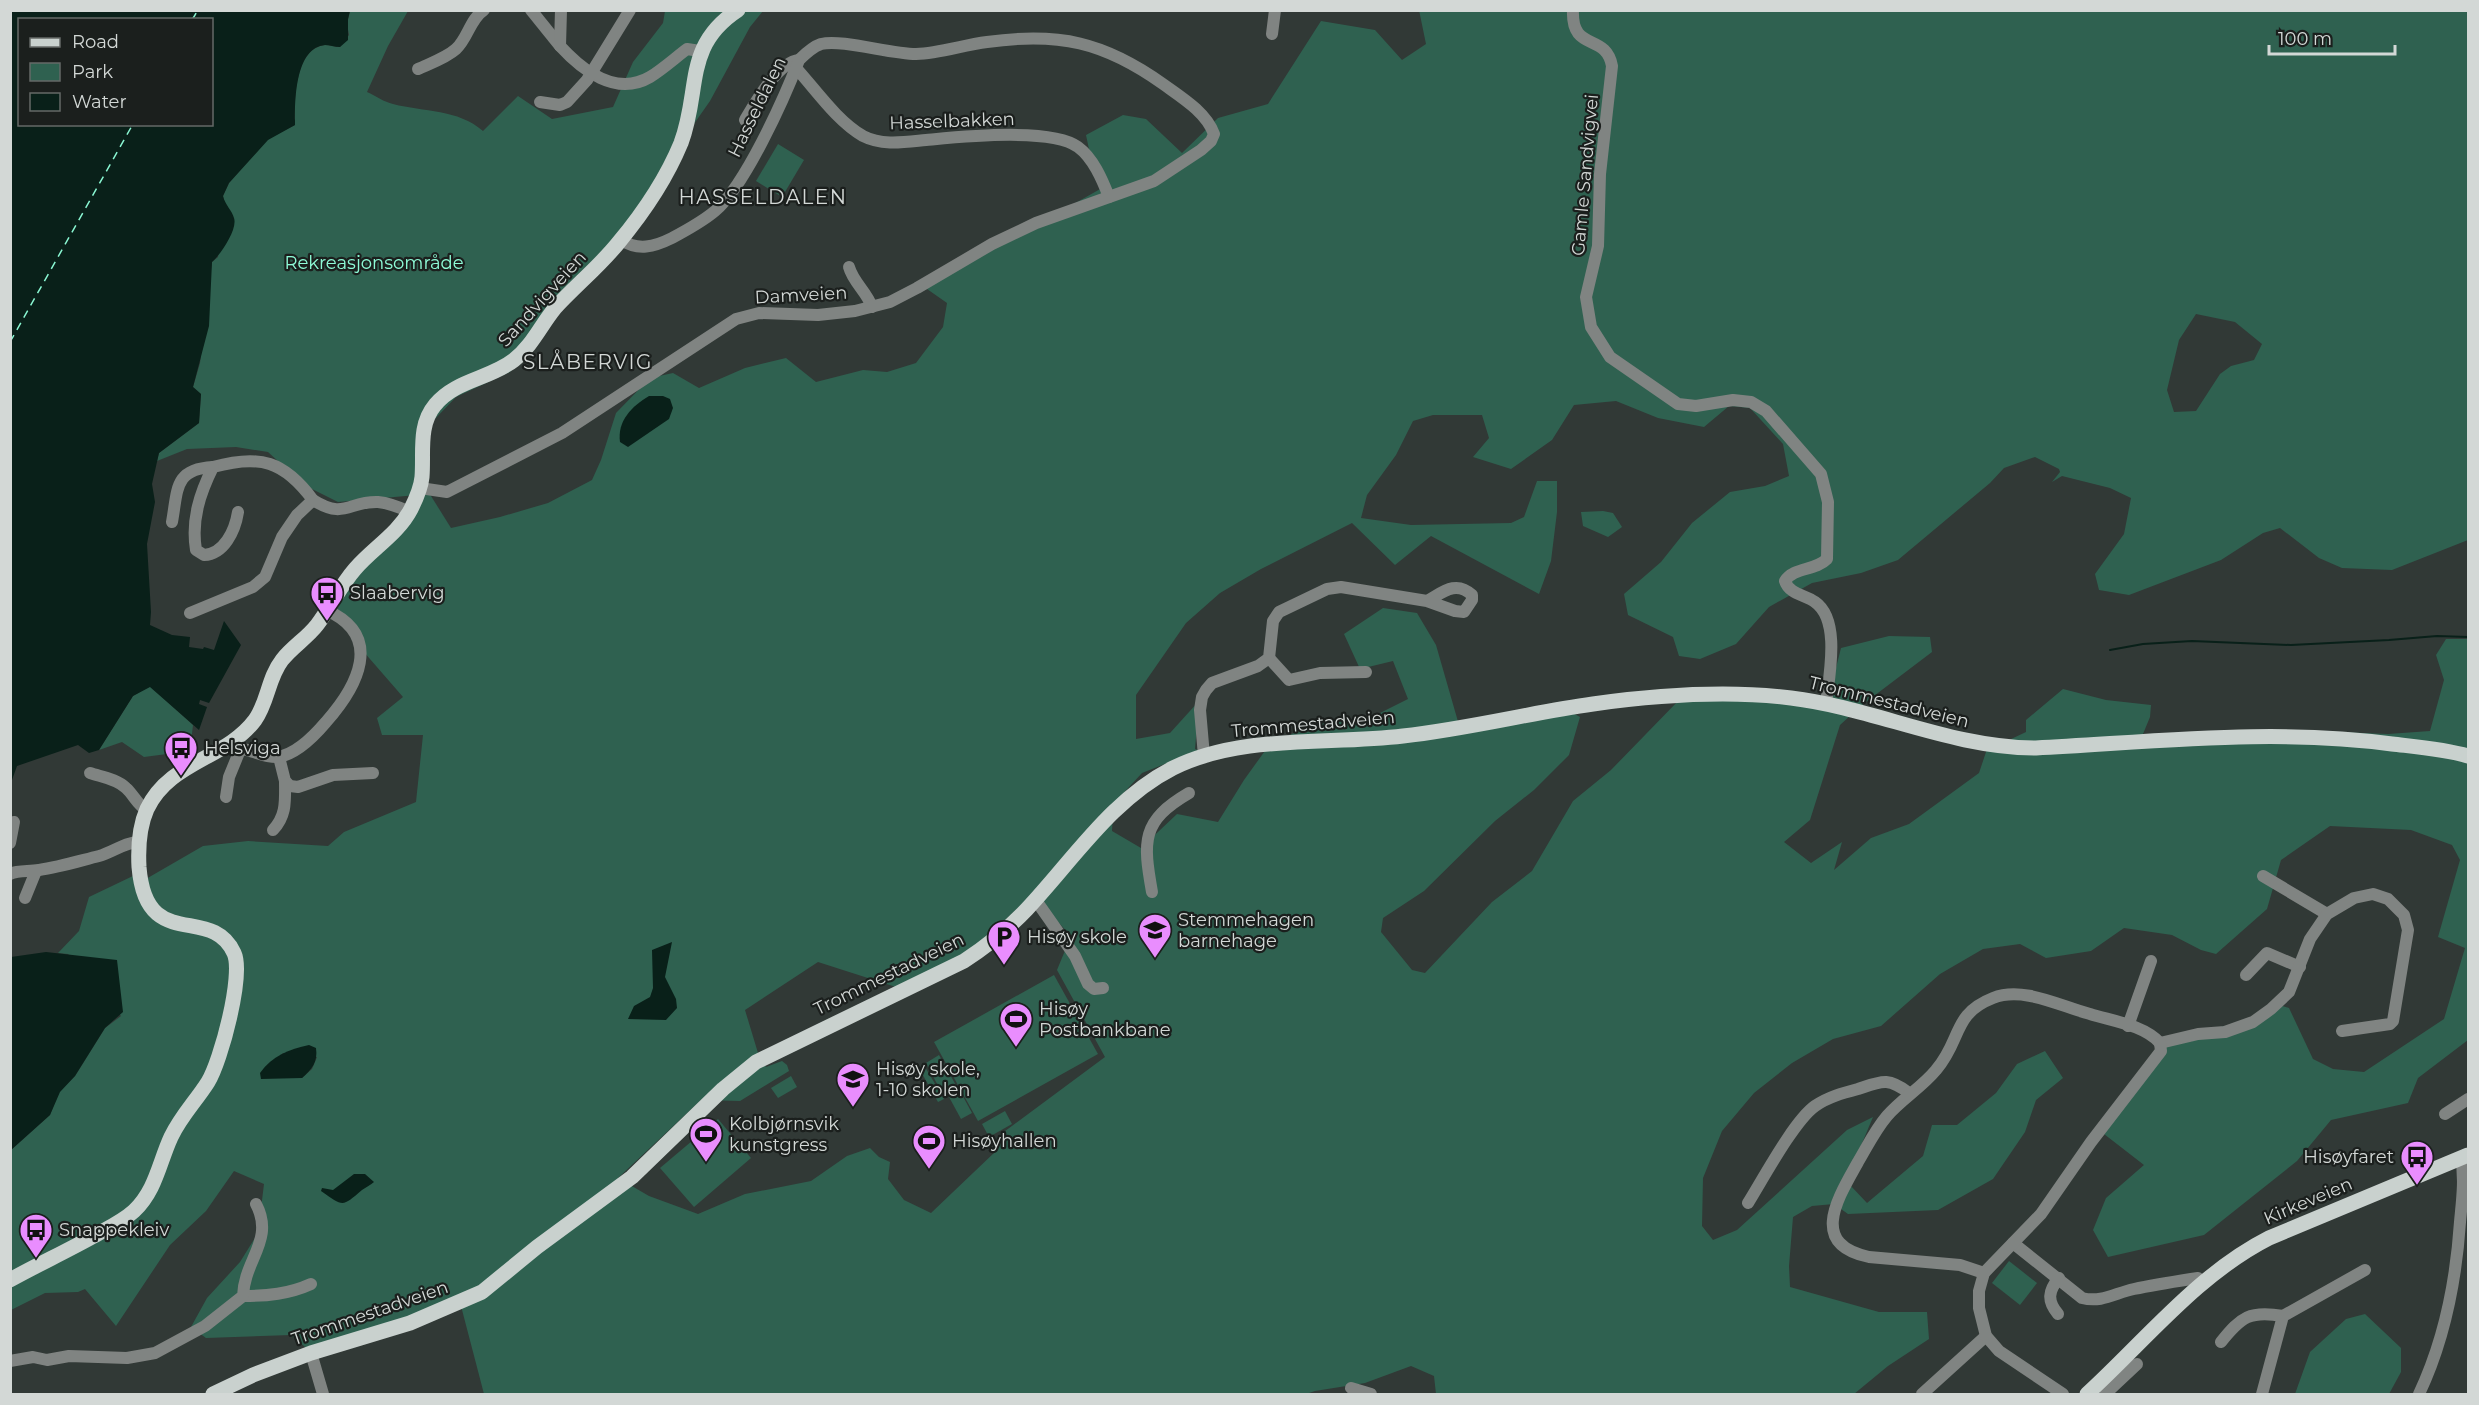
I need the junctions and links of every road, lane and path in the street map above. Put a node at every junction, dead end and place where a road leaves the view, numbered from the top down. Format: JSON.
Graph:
{"nodes":[{"id":1,"x":484,"y":10,"type":"edge"},
{"id":2,"x":531,"y":10,"type":"edge"},
{"id":3,"x":561,"y":10,"type":"edge"},
{"id":4,"x":630,"y":10,"type":"edge"},
{"id":5,"x":738,"y":10,"type":"edge"},
{"id":6,"x":1275,"y":10,"type":"edge"},
{"id":7,"x":1573,"y":10,"type":"edge"},
{"id":8,"x":1272,"y":33,"type":"dead end"},
{"id":9,"x":560,"y":45,"type":"junction"},
{"id":10,"x":700,"y":51,"type":"junction"},
{"id":11,"x":798,"y":64,"type":"junction"},
{"id":12,"x":418,"y":69,"type":"dead end"},
{"id":13,"x":590,"y":72,"type":"junction"},
{"id":14,"x":540,"y":102,"type":"dead end"},
{"id":15,"x":744,"y":120,"type":"dead end"},
{"id":16,"x":1211,"y":126,"type":"joint"},
{"id":17,"x":1109,"y":197,"type":"junction"},
{"id":18,"x":621,"y":240,"type":"junction"},
{"id":19,"x":849,"y":267,"type":"dead end"},
{"id":20,"x":872,"y":307,"type":"junction"},
{"id":21,"x":213,"y":467,"type":"junction"},
{"id":22,"x":420,"y":488,"type":"junction"},
{"id":23,"x":314,"y":500,"type":"junction"},
{"id":24,"x":238,"y":512,"type":"dead end"},
{"id":25,"x":410,"y":512,"type":"junction"},
{"id":26,"x":172,"y":522,"type":"dead end"},
{"id":27,"x":1427,"y":601,"type":"dead end"},
{"id":28,"x":326,"y":610,"type":"junction"},
{"id":29,"x":190,"y":613,"type":"dead end"},
{"id":30,"x":1269,"y":658,"type":"junction"},
{"id":31,"x":1366,"y":672,"type":"dead end"},
{"id":32,"x":1826,"y":704,"type":"junction"},
{"id":33,"x":1204,"y":756,"type":"junction"},
{"id":34,"x":2469,"y":756,"type":"edge"},
{"id":35,"x":279,"y":757,"type":"junction"},
{"id":36,"x":90,"y":773,"type":"dead end"},
{"id":37,"x":373,"y":773,"type":"dead end"},
{"id":38,"x":285,"y":781,"type":"junction"},
{"id":39,"x":1189,"y":793,"type":"dead end"},
{"id":40,"x":226,"y":797,"type":"dead end"},
{"id":41,"x":147,"y":810,"type":"junction"},
{"id":42,"x":14,"y":822,"type":"dead end"},
{"id":43,"x":273,"y":830,"type":"dead end"},
{"id":44,"x":139,"y":842,"type":"junction"},
{"id":45,"x":10,"y":843,"type":"edge"},
{"id":46,"x":12,"y":869,"type":"edge"},
{"id":47,"x":36,"y":871,"type":"junction"},
{"id":48,"x":2263,"y":876,"type":"dead end"},
{"id":49,"x":1152,"y":891,"type":"dead end"},
{"id":50,"x":25,"y":898,"type":"dead end"},
{"id":51,"x":1035,"y":899,"type":"junction"},
{"id":52,"x":2327,"y":914,"type":"junction"},
{"id":53,"x":2151,"y":961,"type":"dead end"},
{"id":54,"x":2300,"y":967,"type":"junction"},
{"id":55,"x":2246,"y":975,"type":"dead end"},
{"id":56,"x":1103,"y":988,"type":"dead end"},
{"id":57,"x":2128,"y":1026,"type":"junction"},
{"id":58,"x":2342,"y":1031,"type":"dead end"},
{"id":59,"x":2160,"y":1043,"type":"junction"},
{"id":60,"x":1909,"y":1093,"type":"junction"},
{"id":61,"x":2469,"y":1099,"type":"edge"},
{"id":62,"x":2445,"y":1114,"type":"dead end"},
{"id":63,"x":2465,"y":1156,"type":"edge"},
{"id":64,"x":2466,"y":1181,"type":"edge"},
{"id":65,"x":1749,"y":1203,"type":"dead end"},
{"id":66,"x":256,"y":1204,"type":"dead end"},
{"id":67,"x":2013,"y":1243,"type":"junction"},
{"id":68,"x":2365,"y":1270,"type":"dead end"},
{"id":69,"x":1984,"y":1273,"type":"junction"},
{"id":70,"x":2059,"y":1278,"type":"junction"},
{"id":71,"x":10,"y":1280,"type":"edge"},
{"id":72,"x":2203,"y":1283,"type":"junction"},
{"id":73,"x":311,"y":1284,"type":"dead end"},
{"id":74,"x":243,"y":1296,"type":"junction"},
{"id":75,"x":2058,"y":1314,"type":"dead end"},
{"id":76,"x":2283,"y":1316,"type":"junction"},
{"id":77,"x":1986,"y":1336,"type":"junction"},
{"id":78,"x":2221,"y":1342,"type":"dead end"},
{"id":79,"x":311,"y":1353,"type":"junction"},
{"id":80,"x":10,"y":1361,"type":"edge"},
{"id":81,"x":2137,"y":1364,"type":"dead end"},
{"id":82,"x":1351,"y":1388,"type":"dead end"},
{"id":83,"x":213,"y":1395,"type":"edge"},
{"id":84,"x":323,"y":1395,"type":"edge"},
{"id":85,"x":1371,"y":1395,"type":"edge"},
{"id":86,"x":1922,"y":1395,"type":"edge"},
{"id":87,"x":2063,"y":1395,"type":"edge"},
{"id":88,"x":2087,"y":1395,"type":"edge"},
{"id":89,"x":2105,"y":1395,"type":"edge"},
{"id":90,"x":2262,"y":1395,"type":"edge"},
{"id":91,"x":2419,"y":1395,"type":"edge"}],
"edges":[{"from":1,"to":12,"type":"street"},
{"from":2,"to":9,"type":"street"},
{"from":3,"to":9,"type":"street"},
{"from":4,"to":13,"type":"street"},
{"from":5,"to":10,"type":"main road","name":"Sandvigveien"},
{"from":6,"to":8,"type":"street"},
{"from":7,"to":32,"type":"street","name":"Gamle Sandvigvei"},
{"from":9,"to":13,"type":"street"},
{"from":10,"to":13,"type":"street"},
{"from":10,"to":18,"type":"main road","name":"Sandvigveien"},
{"from":11,"to":15,"type":"street"},
{"from":11,"to":16,"type":"street","name":"Hasseldalen"},
{"from":11,"to":17,"type":"street","name":"Hasselbakken"},
{"from":11,"to":18,"type":"street","name":"Hasseldalen"},
{"from":13,"to":14,"type":"street"},
{"from":16,"to":17,"type":"street","name":"Damveien"},
{"from":17,"to":20,"type":"street","name":"Damveien"},
{"from":18,"to":22,"type":"main road","name":"Sandvigveien"},
{"from":19,"to":20,"type":"street"},
{"from":20,"to":22,"type":"street","name":"Damveien"},
{"from":21,"to":23,"type":"street"},
{"from":21,"to":24,"type":"street"},
{"from":21,"to":26,"type":"street"},
{"from":22,"to":25,"type":"main road","name":"Sandvigveien"},
{"from":23,"to":25,"type":"street"},
{"from":23,"to":29,"type":"street"},
{"from":25,"to":28,"type":"main road","name":"Sandvigveien"},
{"from":27,"to":30,"type":"street"},
{"from":28,"to":35,"type":"street"},
{"from":28,"to":41,"type":"main road","name":"Sandvigveien"},
{"from":30,"to":31,"type":"street"},
{"from":30,"to":33,"type":"street"},
{"from":32,"to":33,"type":"main road","name":"Trommestadveien"},
{"from":32,"to":34,"type":"main road","name":"Trommestadveien"},
{"from":33,"to":51,"type":"main road","name":"Trommestadveien"},
{"from":35,"to":38,"type":"street"},
{"from":35,"to":40,"type":"street"},
{"from":36,"to":41,"type":"street"},
{"from":37,"to":38,"type":"street"},
{"from":38,"to":43,"type":"street"},
{"from":39,"to":49,"type":"street"},
{"from":41,"to":44,"type":"main road","name":"Sandvigveien"},
{"from":42,"to":45,"type":"street"},
{"from":44,"to":47,"type":"street"},
{"from":44,"to":71,"type":"main road","name":"Sandvigveien"},
{"from":46,"to":47,"type":"street"},
{"from":47,"to":50,"type":"street"},
{"from":48,"to":52,"type":"street"},
{"from":51,"to":56,"type":"street"},
{"from":51,"to":79,"type":"main road","name":"Trommestadveien"},
{"from":52,"to":54,"type":"street"},
{"from":52,"to":58,"type":"street"},
{"from":53,"to":57,"type":"street"},
{"from":54,"to":55,"type":"street"},
{"from":54,"to":59,"type":"street"},
{"from":57,"to":59,"type":"street"},
{"from":57,"to":60,"type":"street"},
{"from":59,"to":67,"type":"street"},
{"from":60,"to":65,"type":"street"},
{"from":60,"to":69,"type":"street"},
{"from":61,"to":62,"type":"street"},
{"from":63,"to":64,"type":"street"},
{"from":63,"to":72,"type":"main road","name":"Kirkeveien"},
{"from":64,"to":91,"type":"street"},
{"from":66,"to":74,"type":"street"},
{"from":67,"to":69,"type":"street"},
{"from":67,"to":70,"type":"street"},
{"from":68,"to":76,"type":"street"},
{"from":69,"to":77,"type":"street"},
{"from":70,"to":72,"type":"street"},
{"from":70,"to":75,"type":"street"},
{"from":72,"to":88,"type":"main road","name":"Kirkeveien"},
{"from":73,"to":74,"type":"street"},
{"from":74,"to":80,"type":"street"},
{"from":76,"to":78,"type":"street"},
{"from":76,"to":90,"type":"street"},
{"from":77,"to":86,"type":"street"},
{"from":77,"to":87,"type":"street"},
{"from":79,"to":83,"type":"main road","name":"Trommestadveien"},
{"from":79,"to":84,"type":"street"},
{"from":81,"to":89,"type":"street"},
{"from":82,"to":85,"type":"street"}]}
